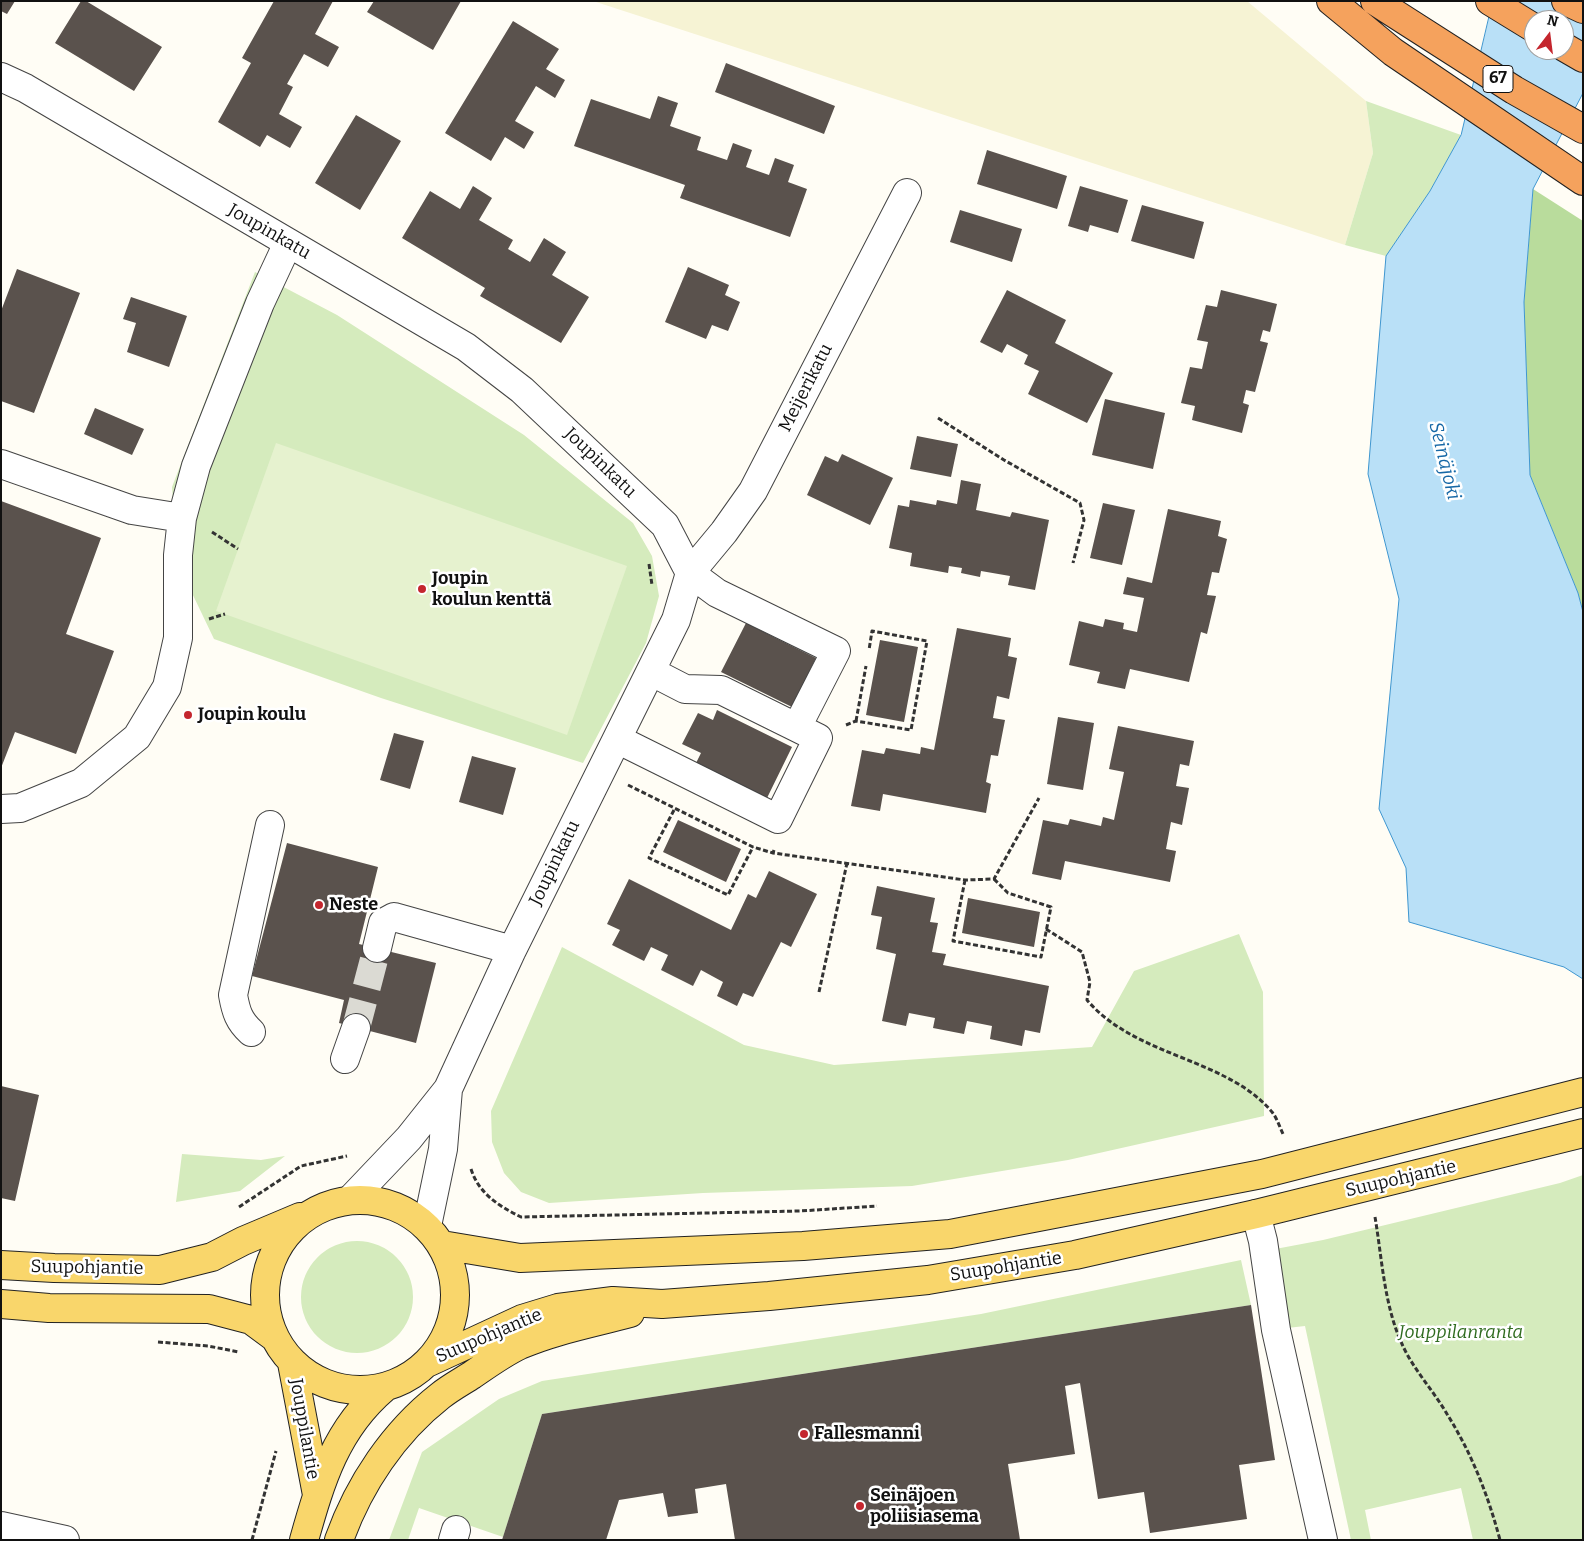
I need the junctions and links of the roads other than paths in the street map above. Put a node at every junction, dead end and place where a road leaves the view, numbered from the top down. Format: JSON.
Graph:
{"nodes":[{"id":1,"x":1332,"y":1,"type":"edge"},
{"id":2,"x":1375,"y":1,"type":"edge"},
{"id":3,"x":1490,"y":1,"type":"edge"},
{"id":4,"x":1566,"y":1,"type":"edge"},
{"id":5,"x":1583,"y":9,"type":"edge"},
{"id":6,"x":1524,"y":22,"type":"edge"},
{"id":7,"x":1,"y":77,"type":"edge"},
{"id":8,"x":1583,"y":130,"type":"edge"},
{"id":9,"x":1583,"y":181,"type":"edge"},
{"id":10,"x":907,"y":193,"type":"dead end"},
{"id":11,"x":288,"y":243,"type":"junction"},
{"id":12,"x":1,"y":464,"type":"edge"},
{"id":13,"x":182,"y":518,"type":"junction"},
{"id":14,"x":690,"y":573,"type":"junction"},
{"id":15,"x":652,"y":672,"type":"junction"},
{"id":16,"x":808,"y":732,"type":"junction"},
{"id":17,"x":617,"y":739,"type":"junction"},
{"id":18,"x":1,"y":809,"type":"edge"},
{"id":19,"x":270,"y":825,"type":"dead end"},
{"id":20,"x":377,"y":948,"type":"tunnel mouth"},
{"id":21,"x":512,"y":950,"type":"junction"},
{"id":22,"x":356,"y":1028,"type":"tunnel mouth"},
{"id":23,"x":251,"y":1032,"type":"dead end"},
{"id":24,"x":345,"y":1060,"type":"dead end"},
{"id":25,"x":448,"y":1089,"type":"junction"},
{"id":26,"x":1583,"y":1092,"type":"edge"},
{"id":27,"x":1570,"y":1137,"type":"edge"},
{"id":28,"x":351,"y":1199,"type":"junction"},
{"id":29,"x":311,"y":1213,"type":"junction"},
{"id":30,"x":1256,"y":1214,"type":"junction"},
{"id":31,"x":435,"y":1236,"type":"junction"},
{"id":32,"x":1,"y":1265,"type":"edge"},
{"id":33,"x":1,"y":1304,"type":"edge"},
{"id":34,"x":662,"y":1304,"type":"junction"},
{"id":35,"x":274,"y":1337,"type":"junction"},
{"id":36,"x":292,"y":1363,"type":"junction"},
{"id":37,"x":428,"y":1363,"type":"junction"},
{"id":38,"x":384,"y":1388,"type":"junction"},
{"id":39,"x":317,"y":1494,"type":"junction"},
{"id":40,"x":1,"y":1526,"type":"edge"},
{"id":41,"x":65,"y":1540,"type":"edge"},
{"id":42,"x":304,"y":1540,"type":"edge"},
{"id":43,"x":339,"y":1540,"type":"edge"},
{"id":44,"x":1323,"y":1540,"type":"edge"}],
"edges":[{"from":1,"to":9,"type":"highway"},
{"from":2,"to":8,"type":"highway","number":"67"},
{"from":3,"to":6,"type":"highway"},
{"from":4,"to":5,"type":"highway"},
{"from":7,"to":11,"type":"street","name":"Joupinkatu"},
{"from":10,"to":14,"type":"street","name":"Meijerikatu"},
{"from":11,"to":13,"type":"street"},
{"from":11,"to":14,"type":"street","name":"Joupinkatu"},
{"from":12,"to":13,"type":"street"},
{"from":13,"to":18,"type":"street"},
{"from":14,"to":15,"type":"street","name":"Joupinkatu"},
{"from":14,"to":16,"type":"street"},
{"from":15,"to":16,"type":"street"},
{"from":15,"to":17,"type":"street","name":"Joupinkatu"},
{"from":16,"to":17,"type":"street"},
{"from":17,"to":21,"type":"street","name":"Joupinkatu"},
{"from":19,"to":23,"type":"street"},
{"from":20,"to":21,"type":"street"},
{"from":21,"to":25,"type":"street","name":"Joupinkatu"},
{"from":22,"to":24,"type":"street"},
{"from":25,"to":28,"type":"street","name":"Joupinkatu"},
{"from":25,"to":31,"type":"street","name":"Joupinkatu"},
{"from":26,"to":31,"type":"main road"},
{"from":27,"to":30,"type":"main road","name":"Suupohjantie"},
{"from":28,"to":29,"type":"main road"},
{"from":28,"to":31,"type":"main road"},
{"from":29,"to":32,"type":"main road","name":"Suupohjantie"},
{"from":29,"to":35,"type":"main road"},
{"from":30,"to":34,"type":"main road","name":"Suupohjantie"},
{"from":30,"to":44,"type":"street"},
{"from":31,"to":37,"type":"main road"},
{"from":33,"to":35,"type":"main road"},
{"from":34,"to":37,"type":"main road","name":"Suupohjantie"},
{"from":34,"to":43,"type":"main road"},
{"from":35,"to":36,"type":"main road"},
{"from":36,"to":38,"type":"main road"},
{"from":36,"to":39,"type":"main road","name":"Jouppilantie"},
{"from":37,"to":38,"type":"main road"},
{"from":38,"to":39,"type":"main road","name":"Jouppilantie"},
{"from":39,"to":42,"type":"main road","name":"Jouppilantie"},
{"from":40,"to":41,"type":"street"}]}
